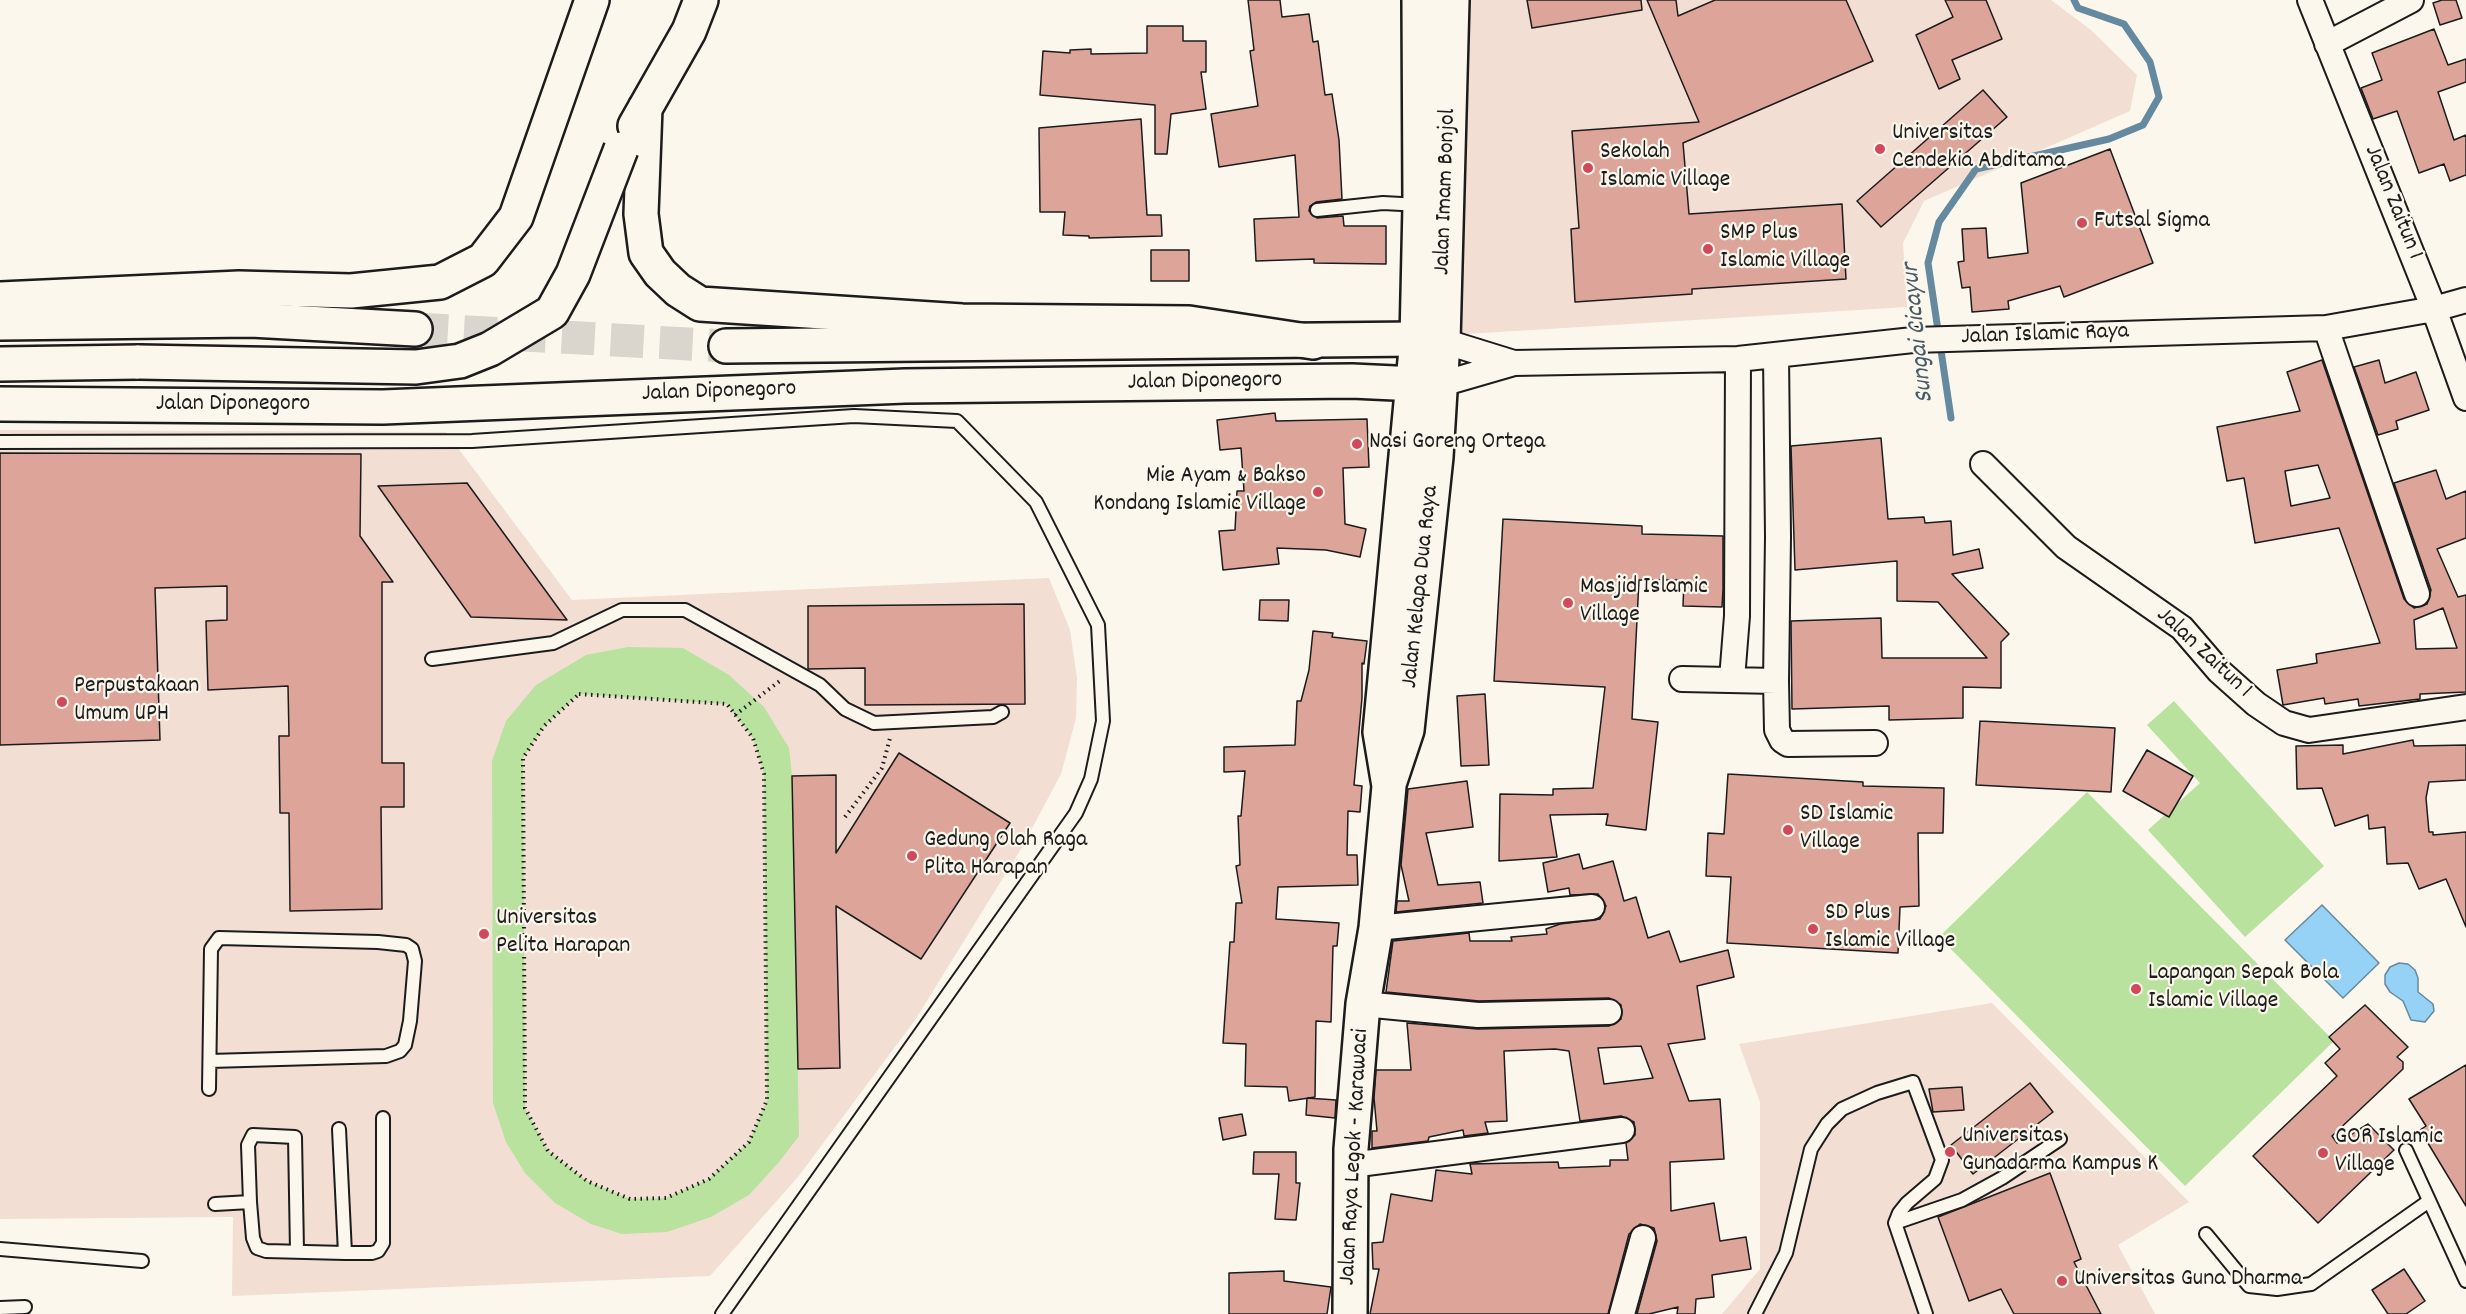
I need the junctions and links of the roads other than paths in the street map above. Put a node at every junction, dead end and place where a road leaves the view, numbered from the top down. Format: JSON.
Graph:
{"nodes":[{"id":1,"x":592,"y":0,"type":"edge"},
{"id":2,"x":701,"y":0,"type":"edge"},
{"id":3,"x":714,"y":0,"type":"edge"},
{"id":4,"x":1419,"y":0,"type":"edge"},
{"id":5,"x":1452,"y":0,"type":"edge"},
{"id":6,"x":2310,"y":0,"type":"edge"},
{"id":7,"x":2411,"y":0,"type":"edge"},
{"id":8,"x":689,"y":31,"type":"junction"},
{"id":9,"x":2327,"y":44,"type":"junction"},
{"id":10,"x":645,"y":108,"type":"junction"},
{"id":11,"x":1420,"y":205,"type":"junction"},
{"id":12,"x":1317,"y":210,"type":"dead end"},
{"id":13,"x":0,"y":299,"type":"edge"},
{"id":14,"x":2466,"y":300,"type":"edge"},
{"id":15,"x":2434,"y":309,"type":"junction"},
{"id":16,"x":0,"y":322,"type":"edge"},
{"id":17,"x":2326,"y":328,"type":"junction"},
{"id":18,"x":415,"y":329,"type":"tunnel mouth"},
{"id":19,"x":1430,"y":340,"type":"junction"},
{"id":20,"x":1313,"y":342,"type":"junction"},
{"id":21,"x":726,"y":346,"type":"tunnel mouth"},
{"id":22,"x":1776,"y":355,"type":"junction"},
{"id":23,"x":1738,"y":359,"type":"junction"},
{"id":24,"x":1514,"y":363,"type":"junction"},
{"id":25,"x":0,"y":364,"type":"edge"},
{"id":26,"x":1425,"y":384,"type":"junction"},
{"id":27,"x":2466,"y":398,"type":"edge"},
{"id":28,"x":0,"y":404,"type":"edge"},
{"id":29,"x":0,"y":442,"type":"edge"},
{"id":30,"x":1983,"y":464,"type":"dead end"},
{"id":31,"x":2417,"y":594,"type":"dead end"},
{"id":32,"x":432,"y":659,"type":"dead end"},
{"id":33,"x":1682,"y":679,"type":"dead end"},
{"id":34,"x":1732,"y":679,"type":"junction"},
{"id":35,"x":1776,"y":681,"type":"junction"},
{"id":36,"x":2466,"y":707,"type":"edge"},
{"id":37,"x":1002,"y":712,"type":"dead end"},
{"id":38,"x":1875,"y":743,"type":"dead end"},
{"id":39,"x":1592,"y":907,"type":"dead end"},
{"id":40,"x":1376,"y":928,"type":"junction"},
{"id":41,"x":1364,"y":1004,"type":"junction"},
{"id":42,"x":1609,"y":1012,"type":"dead end"},
{"id":43,"x":210,"y":1061,"type":"junction"},
{"id":44,"x":209,"y":1089,"type":"dead end"},
{"id":45,"x":383,"y":1118,"type":"dead end"},
{"id":46,"x":339,"y":1129,"type":"dead end"},
{"id":47,"x":1622,"y":1130,"type":"dead end"},
{"id":48,"x":2060,"y":1139,"type":"dead end"},
{"id":49,"x":2406,"y":1150,"type":"dead end"},
{"id":50,"x":1351,"y":1165,"type":"junction"},
{"id":51,"x":2429,"y":1201,"type":"junction"},
{"id":52,"x":250,"y":1202,"type":"junction"},
{"id":53,"x":215,"y":1204,"type":"dead end"},
{"id":54,"x":1895,"y":1223,"type":"junction"},
{"id":55,"x":2206,"y":1234,"type":"dead end"},
{"id":56,"x":1643,"y":1239,"type":"dead end"},
{"id":57,"x":0,"y":1249,"type":"edge"},
{"id":58,"x":297,"y":1251,"type":"junction"},
{"id":59,"x":345,"y":1253,"type":"junction"},
{"id":60,"x":142,"y":1261,"type":"dead end"},
{"id":61,"x":2466,"y":1281,"type":"edge"},
{"id":62,"x":25,"y":1307,"type":"dead end"},
{"id":63,"x":0,"y":1308,"type":"edge"},
{"id":64,"x":722,"y":1314,"type":"edge"},
{"id":65,"x":1350,"y":1314,"type":"edge"},
{"id":66,"x":1622,"y":1314,"type":"edge"},
{"id":67,"x":1755,"y":1314,"type":"edge"},
{"id":68,"x":1926,"y":1314,"type":"edge"}],
"edges":[{"from":1,"to":13,"type":"main road"},
{"from":2,"to":8,"type":"main road"},
{"from":3,"to":8,"type":"main road"},
{"from":4,"to":11,"type":"main road","name":"Jalan Imam Bonjol"},
{"from":5,"to":19,"type":"main road","name":"Jalan Imam Bonjol"},
{"from":6,"to":9,"type":"street","name":"Jalan Zaitun 1"},
{"from":7,"to":9,"type":"street"},
{"from":8,"to":10,"type":"main road"},
{"from":9,"to":15,"type":"street","name":"Jalan Zaitun 1"},
{"from":10,"to":20,"type":"main road"},
{"from":10,"to":25,"type":"main road","bridge":true},
{"from":11,"to":12,"type":"lane"},
{"from":11,"to":19,"type":"main road","name":"Jalan Imam Bonjol"},
{"from":14,"to":15,"type":"street","name":"Jalan Islamic Raya"},
{"from":15,"to":17,"type":"street","name":"Jalan Islamic Raya"},
{"from":15,"to":27,"type":"street","name":"Jalan Zaitun 1"},
{"from":16,"to":18,"type":"main road"},
{"from":17,"to":22,"type":"street","name":"Jalan Islamic Raya"},
{"from":17,"to":31,"type":"street"},
{"from":19,"to":20,"type":"main road","name":"Jalan Diponegoro"},
{"from":19,"to":24,"type":"street","name":"Jalan Islamic Raya"},
{"from":19,"to":26,"type":"main road","name":"Jalan Imam Bonjol"},
{"from":20,"to":21,"type":"main road","name":"Jalan Diponegoro"},
{"from":22,"to":23,"type":"street","name":"Jalan Islamic Raya"},
{"from":22,"to":35,"type":"street"},
{"from":23,"to":24,"type":"street","name":"Jalan Islamic Raya"},
{"from":23,"to":34,"type":"street"},
{"from":24,"to":26,"type":"street","name":"Jalan Islamic Raya"},
{"from":26,"to":28,"type":"main road","name":"Jalan Diponegoro"},
{"from":26,"to":40,"type":"main road","name":"Jalan Kelapa Dua Raya"},
{"from":29,"to":64,"type":"lane"},
{"from":30,"to":36,"type":"street","name":"Jalan Zaitun 1"},
{"from":32,"to":37,"type":"lane"},
{"from":33,"to":34,"type":"street"},
{"from":34,"to":35,"type":"street"},
{"from":35,"to":38,"type":"street"},
{"from":39,"to":40,"type":"street"},
{"from":40,"to":41,"type":"main road","name":"Jalan Raya Legok - Karawaci"},
{"from":41,"to":42,"type":"street"},
{"from":41,"to":50,"type":"main road","name":"Jalan Raya Legok - Karawaci"},
{"from":43,"to":43,"type":"lane"},
{"from":43,"to":44,"type":"lane"},
{"from":45,"to":59,"type":"lane"},
{"from":46,"to":59,"type":"lane"},
{"from":47,"to":50,"type":"street"},
{"from":48,"to":54,"type":"lane"},
{"from":49,"to":51,"type":"lane"},
{"from":50,"to":65,"type":"main road","name":"Jalan Raya Legok - Karawaci"},
{"from":51,"to":55,"type":"lane"},
{"from":51,"to":61,"type":"lane"},
{"from":52,"to":53,"type":"lane"},
{"from":52,"to":58,"type":"lane"},
{"from":52,"to":58,"type":"lane"},
{"from":54,"to":67,"type":"lane"},
{"from":54,"to":68,"type":"lane"},
{"from":56,"to":66,"type":"street"},
{"from":57,"to":60,"type":"lane"},
{"from":58,"to":59,"type":"lane"},
{"from":62,"to":63,"type":"lane"}]}
